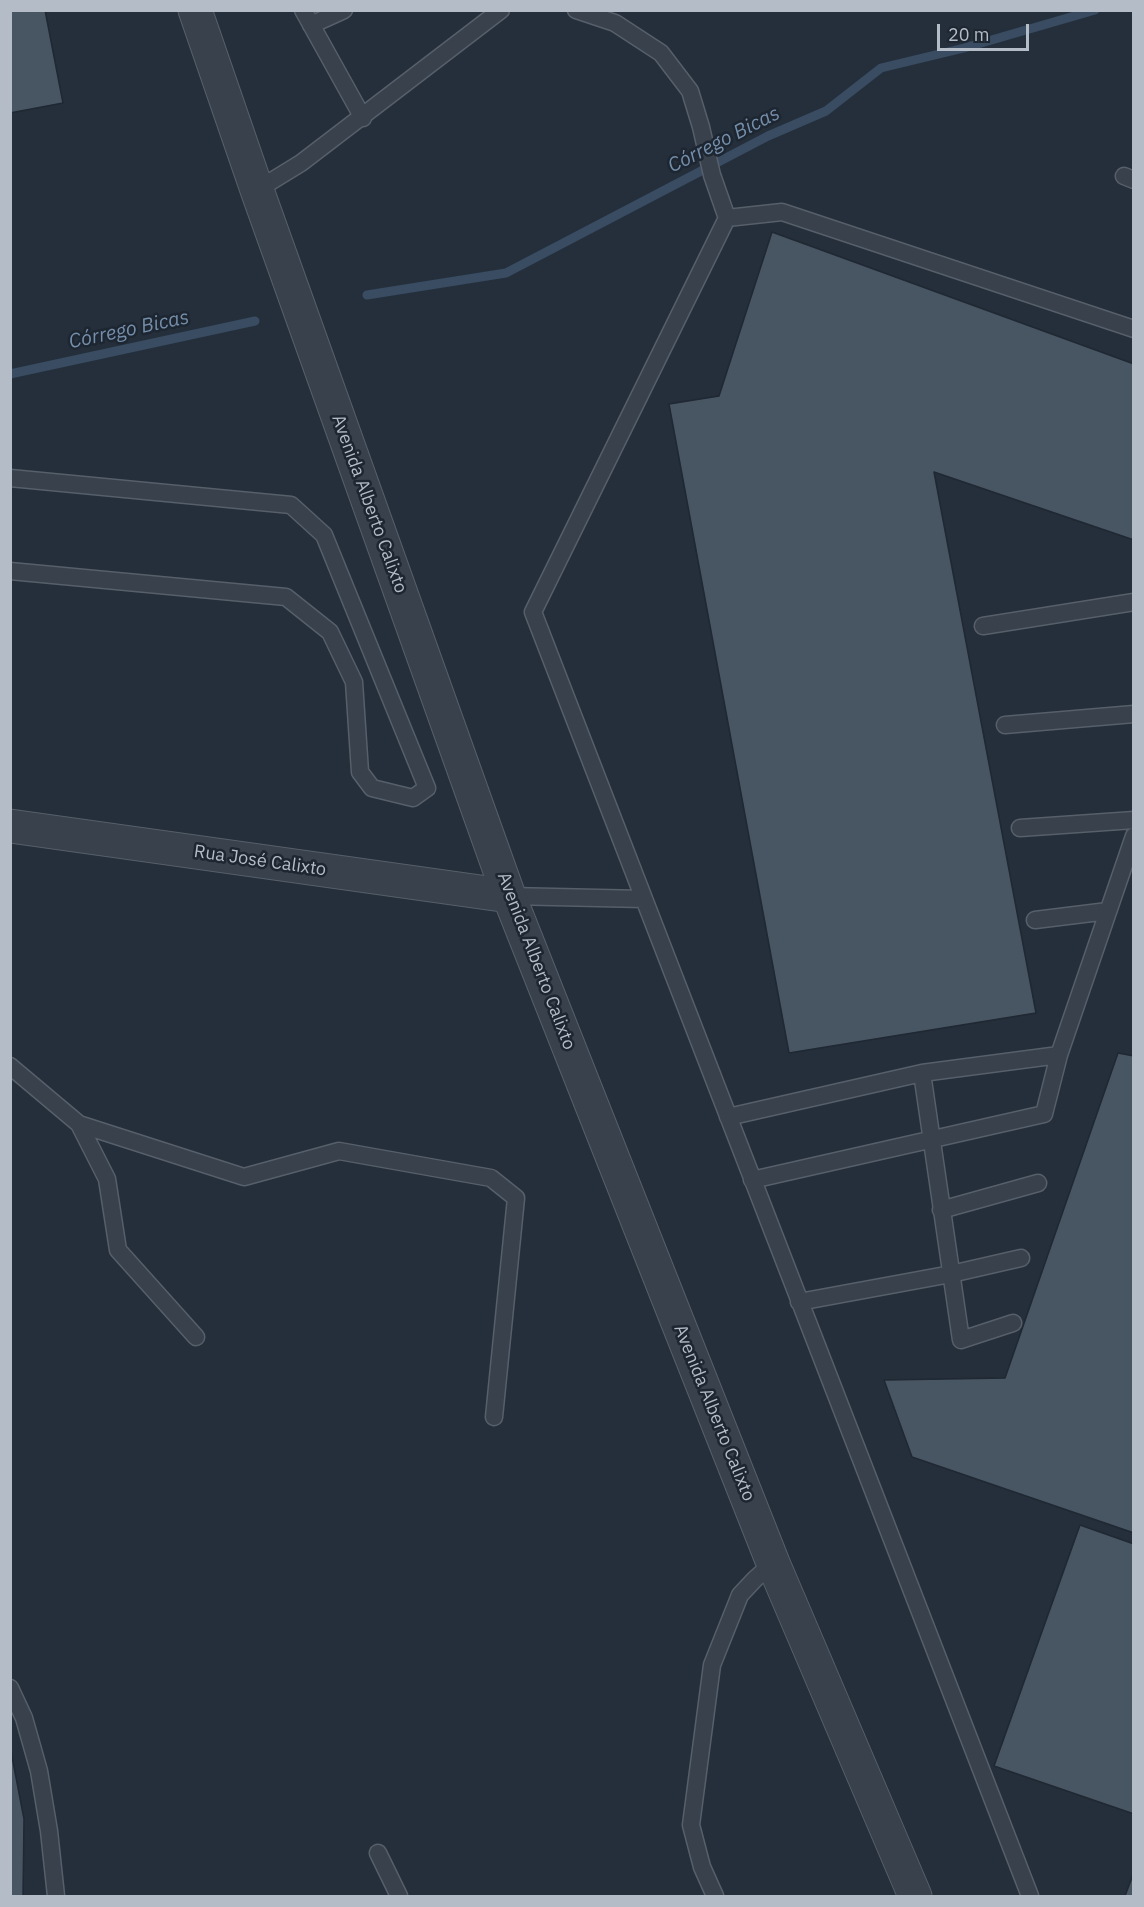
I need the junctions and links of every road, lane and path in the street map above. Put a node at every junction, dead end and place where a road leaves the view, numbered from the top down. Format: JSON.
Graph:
{"nodes":[{"id":1,"x":195,"y":10,"type":"edge"},
{"id":2,"x":344,"y":10,"type":"edge"},
{"id":3,"x":501,"y":10,"type":"edge"},
{"id":4,"x":576,"y":10,"type":"edge"},
{"id":5,"x":307,"y":18,"type":"edge"},
{"id":6,"x":363,"y":118,"type":"junction"},
{"id":7,"x":257,"y":190,"type":"junction"},
{"id":8,"x":727,"y":218,"type":"junction"},
{"id":9,"x":1134,"y":329,"type":"edge"},
{"id":10,"x":10,"y":478,"type":"edge"},
{"id":11,"x":10,"y":571,"type":"edge"},
{"id":12,"x":1134,"y":602,"type":"edge"},
{"id":13,"x":983,"y":626,"type":"dead end"},
{"id":14,"x":1134,"y":714,"type":"edge"},
{"id":15,"x":1005,"y":725,"type":"dead end"},
{"id":16,"x":1134,"y":820,"type":"edge"},
{"id":17,"x":10,"y":826,"type":"edge"},
{"id":18,"x":1020,"y":828,"type":"dead end"},
{"id":19,"x":1134,"y":836,"type":"edge"},
{"id":20,"x":509,"y":896,"type":"junction"},
{"id":21,"x":644,"y":899,"type":"junction"},
{"id":22,"x":1108,"y":911,"type":"junction"},
{"id":23,"x":1035,"y":920,"type":"dead end"},
{"id":24,"x":1059,"y":1055,"type":"junction"},
{"id":25,"x":10,"y":1066,"type":"edge"},
{"id":26,"x":922,"y":1073,"type":"junction"},
{"id":27,"x":728,"y":1117,"type":"junction"},
{"id":28,"x":79,"y":1124,"type":"junction"},
{"id":29,"x":931,"y":1140,"type":"junction"},
{"id":30,"x":752,"y":1180,"type":"junction"},
{"id":31,"x":1038,"y":1184,"type":"dead end"},
{"id":32,"x":941,"y":1210,"type":"junction"},
{"id":33,"x":1021,"y":1258,"type":"dead end"},
{"id":34,"x":951,"y":1274,"type":"junction"},
{"id":35,"x":799,"y":1302,"type":"junction"},
{"id":36,"x":1013,"y":1323,"type":"dead end"},
{"id":37,"x":196,"y":1337,"type":"dead end"},
{"id":38,"x":494,"y":1417,"type":"dead end"},
{"id":39,"x":773,"y":1563,"type":"junction"},
{"id":40,"x":10,"y":1688,"type":"edge"},
{"id":41,"x":378,"y":1853,"type":"dead end"},
{"id":42,"x":56,"y":1896,"type":"edge"},
{"id":43,"x":399,"y":1896,"type":"edge"},
{"id":44,"x":715,"y":1896,"type":"edge"},
{"id":45,"x":915,"y":1896,"type":"edge"},
{"id":46,"x":1030,"y":1896,"type":"edge"}],
"edges":[{"from":1,"to":7,"type":"street","name":"Avenida Alberto Calixto"},
{"from":2,"to":5,"type":"lane"},
{"from":3,"to":6,"type":"lane"},
{"from":4,"to":8,"type":"lane"},
{"from":5,"to":6,"type":"lane"},
{"from":6,"to":7,"type":"lane"},
{"from":7,"to":20,"type":"street","name":"Avenida Alberto Calixto"},
{"from":8,"to":9,"type":"lane"},
{"from":8,"to":21,"type":"lane"},
{"from":10,"to":11,"type":"lane"},
{"from":12,"to":13,"type":"lane"},
{"from":14,"to":15,"type":"lane"},
{"from":16,"to":18,"type":"lane"},
{"from":17,"to":20,"type":"street","name":"Rua José Calixto"},
{"from":19,"to":22,"type":"lane"},
{"from":20,"to":21,"type":"lane"},
{"from":20,"to":39,"type":"street","name":"Avenida Alberto Calixto"},
{"from":21,"to":27,"type":"lane"},
{"from":22,"to":23,"type":"lane"},
{"from":22,"to":24,"type":"lane"},
{"from":24,"to":26,"type":"lane"},
{"from":24,"to":29,"type":"lane"},
{"from":25,"to":28,"type":"lane"},
{"from":26,"to":27,"type":"lane"},
{"from":26,"to":29,"type":"lane"},
{"from":27,"to":30,"type":"lane"},
{"from":28,"to":37,"type":"lane"},
{"from":28,"to":38,"type":"lane"},
{"from":29,"to":30,"type":"lane"},
{"from":29,"to":32,"type":"lane"},
{"from":30,"to":35,"type":"lane"},
{"from":31,"to":32,"type":"lane"},
{"from":32,"to":34,"type":"lane"},
{"from":33,"to":34,"type":"lane"},
{"from":34,"to":35,"type":"lane"},
{"from":34,"to":36,"type":"lane"},
{"from":35,"to":46,"type":"lane"},
{"from":39,"to":44,"type":"lane"},
{"from":39,"to":45,"type":"street","name":"Avenida Alberto Calixto"},
{"from":40,"to":42,"type":"lane"},
{"from":41,"to":43,"type":"lane"}]}
